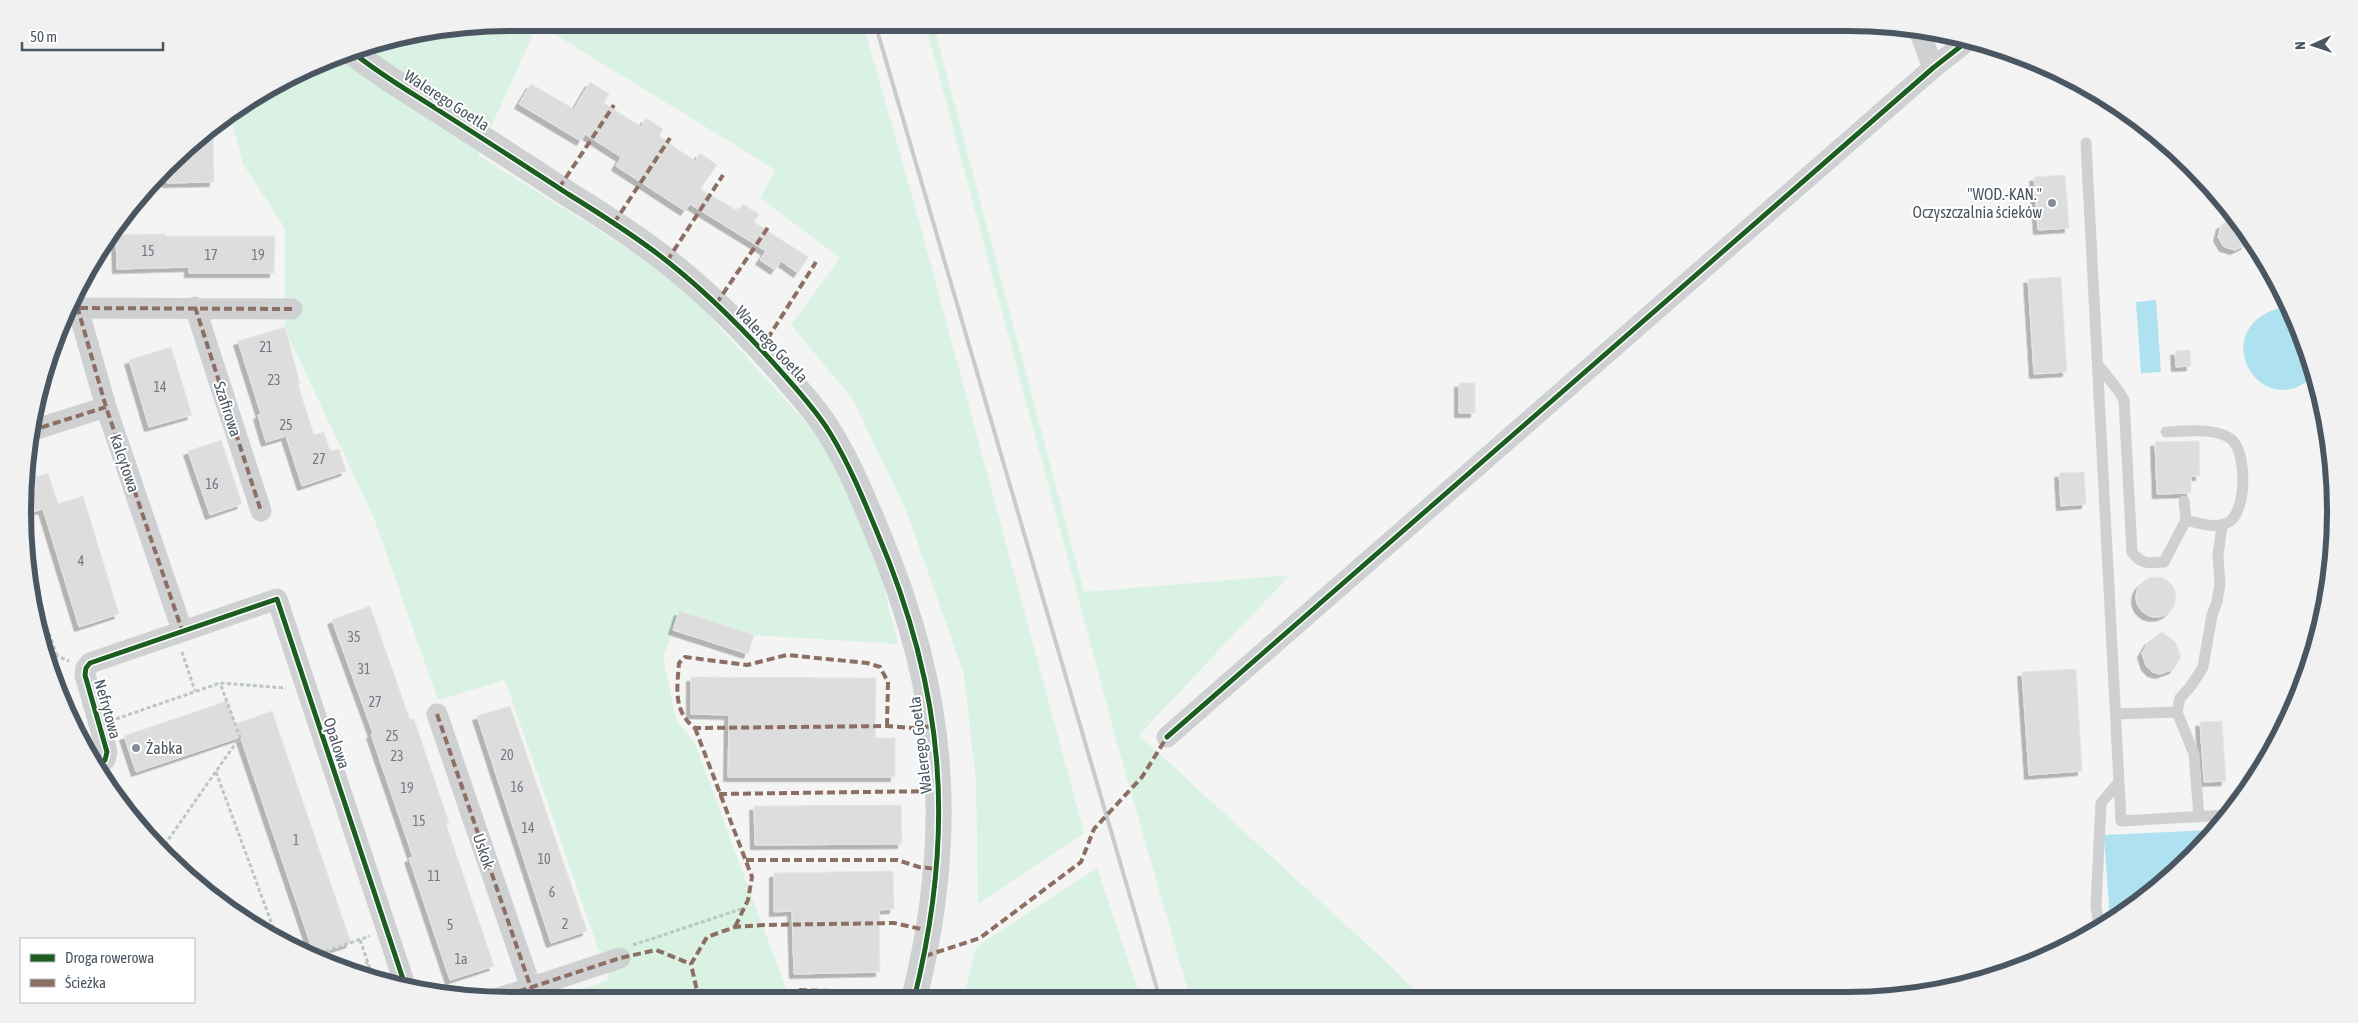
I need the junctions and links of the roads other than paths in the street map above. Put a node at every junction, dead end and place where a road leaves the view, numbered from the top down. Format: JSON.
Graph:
{"nodes":[{"id":1,"x":1922,"y":37,"type":"edge"},
{"id":2,"x":1962,"y":46,"type":"edge"},
{"id":3,"x":359,"y":56,"type":"edge"},
{"id":4,"x":1933,"y":68,"type":"junction"},
{"id":5,"x":2086,"y":143,"type":"dead end"},
{"id":6,"x":79,"y":304,"type":"edge"},
{"id":7,"x":195,"y":307,"type":"junction"},
{"id":8,"x":292,"y":309,"type":"dead end"},
{"id":9,"x":76,"y":310,"type":"edge"},
{"id":10,"x":2098,"y":365,"type":"junction"},
{"id":11,"x":106,"y":406,"type":"junction"},
{"id":12,"x":38,"y":428,"type":"edge"},
{"id":13,"x":2166,"y":432,"type":"dead end"},
{"id":14,"x":2184,"y":501,"type":"dead end"},
{"id":15,"x":261,"y":511,"type":"dead end"},
{"id":16,"x":2186,"y":520,"type":"junction"},
{"id":17,"x":2222,"y":525,"type":"junction"},
{"id":18,"x":179,"y":631,"type":"junction"},
{"id":19,"x":2177,"y":712,"type":"junction"},
{"id":20,"x":437,"y":714,"type":"dead end"},
{"id":21,"x":2116,"y":714,"type":"junction"},
{"id":22,"x":1167,"y":737,"type":"dead end"},
{"id":23,"x":102,"y":762,"type":"edge"},
{"id":24,"x":2119,"y":782,"type":"junction"},
{"id":25,"x":2218,"y":816,"type":"edge"},
{"id":26,"x":2199,"y":817,"type":"junction"},
{"id":27,"x":2098,"y":920,"type":"edge"},
{"id":28,"x":620,"y":958,"type":"road end"},
{"id":29,"x":403,"y":979,"type":"edge"},
{"id":30,"x":531,"y":988,"type":"junction"},
{"id":31,"x":518,"y":992,"type":"edge"},
{"id":32,"x":916,"y":992,"type":"edge"}],
"edges":[{"from":1,"to":4,"type":"street"},
{"from":2,"to":4,"type":"street"},
{"from":3,"to":32,"type":"street","name":"Walerego Goetla"},
{"from":4,"to":22,"type":"street"},
{"from":5,"to":10,"type":"lane"},
{"from":6,"to":7,"type":"street"},
{"from":7,"to":8,"type":"street"},
{"from":7,"to":15,"type":"street","name":"Szafirowa"},
{"from":9,"to":11,"type":"street","name":"Kalcytowa"},
{"from":10,"to":16,"type":"lane"},
{"from":10,"to":21,"type":"lane"},
{"from":11,"to":12,"type":"street"},
{"from":11,"to":18,"type":"street","name":"Kalcytowa"},
{"from":13,"to":17,"type":"lane"},
{"from":14,"to":16,"type":"lane"},
{"from":16,"to":17,"type":"lane"},
{"from":17,"to":19,"type":"lane"},
{"from":18,"to":23,"type":"street","name":"Nefrytowa"},
{"from":18,"to":29,"type":"street","name":"Opalowa"},
{"from":19,"to":21,"type":"lane"},
{"from":19,"to":26,"type":"lane"},
{"from":20,"to":30,"type":"street","name":"Uskok"},
{"from":21,"to":24,"type":"lane"},
{"from":24,"to":26,"type":"lane"},
{"from":24,"to":27,"type":"lane"},
{"from":25,"to":26,"type":"lane"},
{"from":28,"to":30,"type":"street"},
{"from":30,"to":31,"type":"street"}]}
